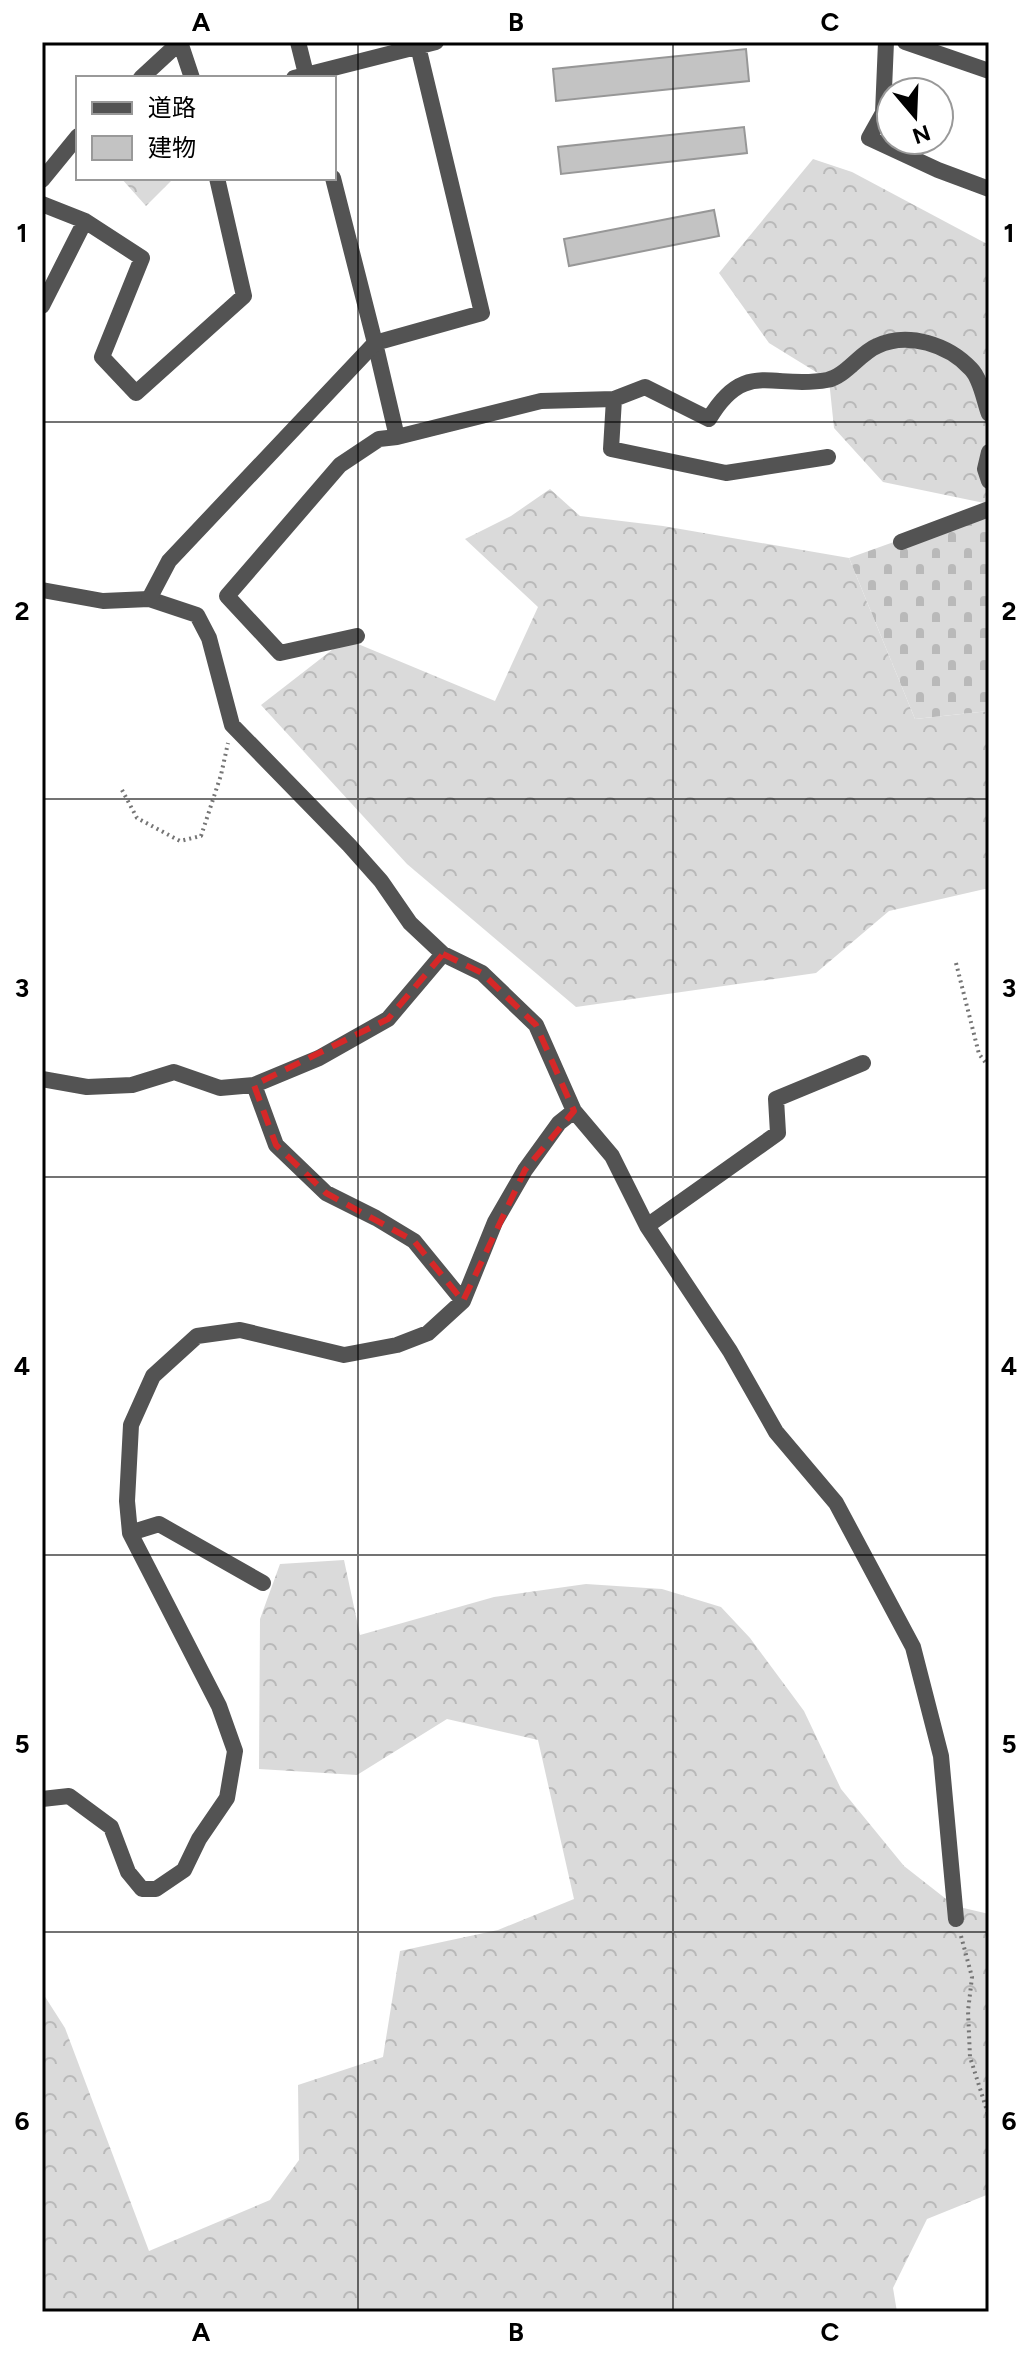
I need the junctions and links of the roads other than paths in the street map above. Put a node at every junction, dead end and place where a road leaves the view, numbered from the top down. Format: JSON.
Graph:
{"nodes":[{"id":1,"x":180,"y":42,"type":"edge"},
{"id":2,"x":298,"y":42,"type":"edge"},
{"id":3,"x":436,"y":42,"type":"edge"},
{"id":4,"x":886,"y":42,"type":"edge"},
{"id":5,"x":905,"y":42,"type":"edge"},
{"id":6,"x":418,"y":44,"type":"edge"},
{"id":7,"x":989,"y":71,"type":"edge"},
{"id":8,"x":143,"y":76,"type":"edge"},
{"id":9,"x":191,"y":76,"type":"edge"},
{"id":10,"x":302,"y":76,"type":"edge"},
{"id":11,"x":306,"y":76,"type":"edge"},
{"id":12,"x":76,"y":138,"type":"edge"},
{"id":13,"x":42,"y":180,"type":"edge"},
{"id":14,"x":217,"y":180,"type":"edge"},
{"id":15,"x":334,"y":180,"type":"edge"},
{"id":16,"x":989,"y":189,"type":"edge"},
{"id":17,"x":42,"y":204,"type":"edge"},
{"id":18,"x":85,"y":221,"type":"junction"},
{"id":19,"x":42,"y":306,"type":"edge"},
{"id":20,"x":375,"y":343,"type":"junction"},
{"id":21,"x":614,"y":399,"type":"junction"},
{"id":22,"x":989,"y":414,"type":"edge"},
{"id":23,"x":397,"y":437,"type":"junction"},
{"id":24,"x":989,"y":452,"type":"edge"},
{"id":25,"x":828,"y":457,"type":"dead end"},
{"id":26,"x":989,"y":481,"type":"edge"},
{"id":27,"x":989,"y":509,"type":"edge"},
{"id":28,"x":901,"y":542,"type":"dead end"},
{"id":29,"x":42,"y":590,"type":"edge"},
{"id":30,"x":149,"y":599,"type":"junction"},
{"id":31,"x":357,"y":636,"type":"dead end"},
{"id":32,"x":443,"y":954,"type":"junction"},
{"id":33,"x":863,"y":1063,"type":"dead end"},
{"id":34,"x":42,"y":1079,"type":"edge"},
{"id":35,"x":254,"y":1085,"type":"junction"},
{"id":36,"x":574,"y":1111,"type":"junction"},
{"id":37,"x":647,"y":1226,"type":"junction"},
{"id":38,"x":463,"y":1301,"type":"junction"},
{"id":39,"x":130,"y":1533,"type":"junction"},
{"id":40,"x":263,"y":1583,"type":"dead end"},
{"id":41,"x":42,"y":1799,"type":"edge"},
{"id":42,"x":956,"y":1919,"type":"road end"}],
"edges":[{"from":1,"to":8,"type":"street"},
{"from":1,"to":9,"type":"street"},
{"from":2,"to":10,"type":"street"},
{"from":3,"to":6,"type":"street"},
{"from":4,"to":16,"type":"street"},
{"from":5,"to":7,"type":"street"},
{"from":6,"to":11,"type":"street"},
{"from":6,"to":20,"type":"street"},
{"from":12,"to":13,"type":"street"},
{"from":14,"to":18,"type":"street"},
{"from":15,"to":20,"type":"street"},
{"from":17,"to":18,"type":"street"},
{"from":18,"to":19,"type":"street"},
{"from":20,"to":23,"type":"street"},
{"from":20,"to":30,"type":"street"},
{"from":21,"to":22,"type":"street"},
{"from":21,"to":23,"type":"street"},
{"from":21,"to":25,"type":"street"},
{"from":23,"to":31,"type":"street"},
{"from":24,"to":26,"type":"street"},
{"from":27,"to":28,"type":"street"},
{"from":29,"to":30,"type":"street"},
{"from":30,"to":32,"type":"street"},
{"from":32,"to":35,"type":"street"},
{"from":32,"to":36,"type":"street"},
{"from":33,"to":37,"type":"street"},
{"from":34,"to":35,"type":"street"},
{"from":35,"to":38,"type":"street"},
{"from":36,"to":37,"type":"street"},
{"from":36,"to":38,"type":"street"},
{"from":37,"to":42,"type":"street"},
{"from":38,"to":39,"type":"street"},
{"from":39,"to":40,"type":"street"},
{"from":39,"to":41,"type":"street"}]}
